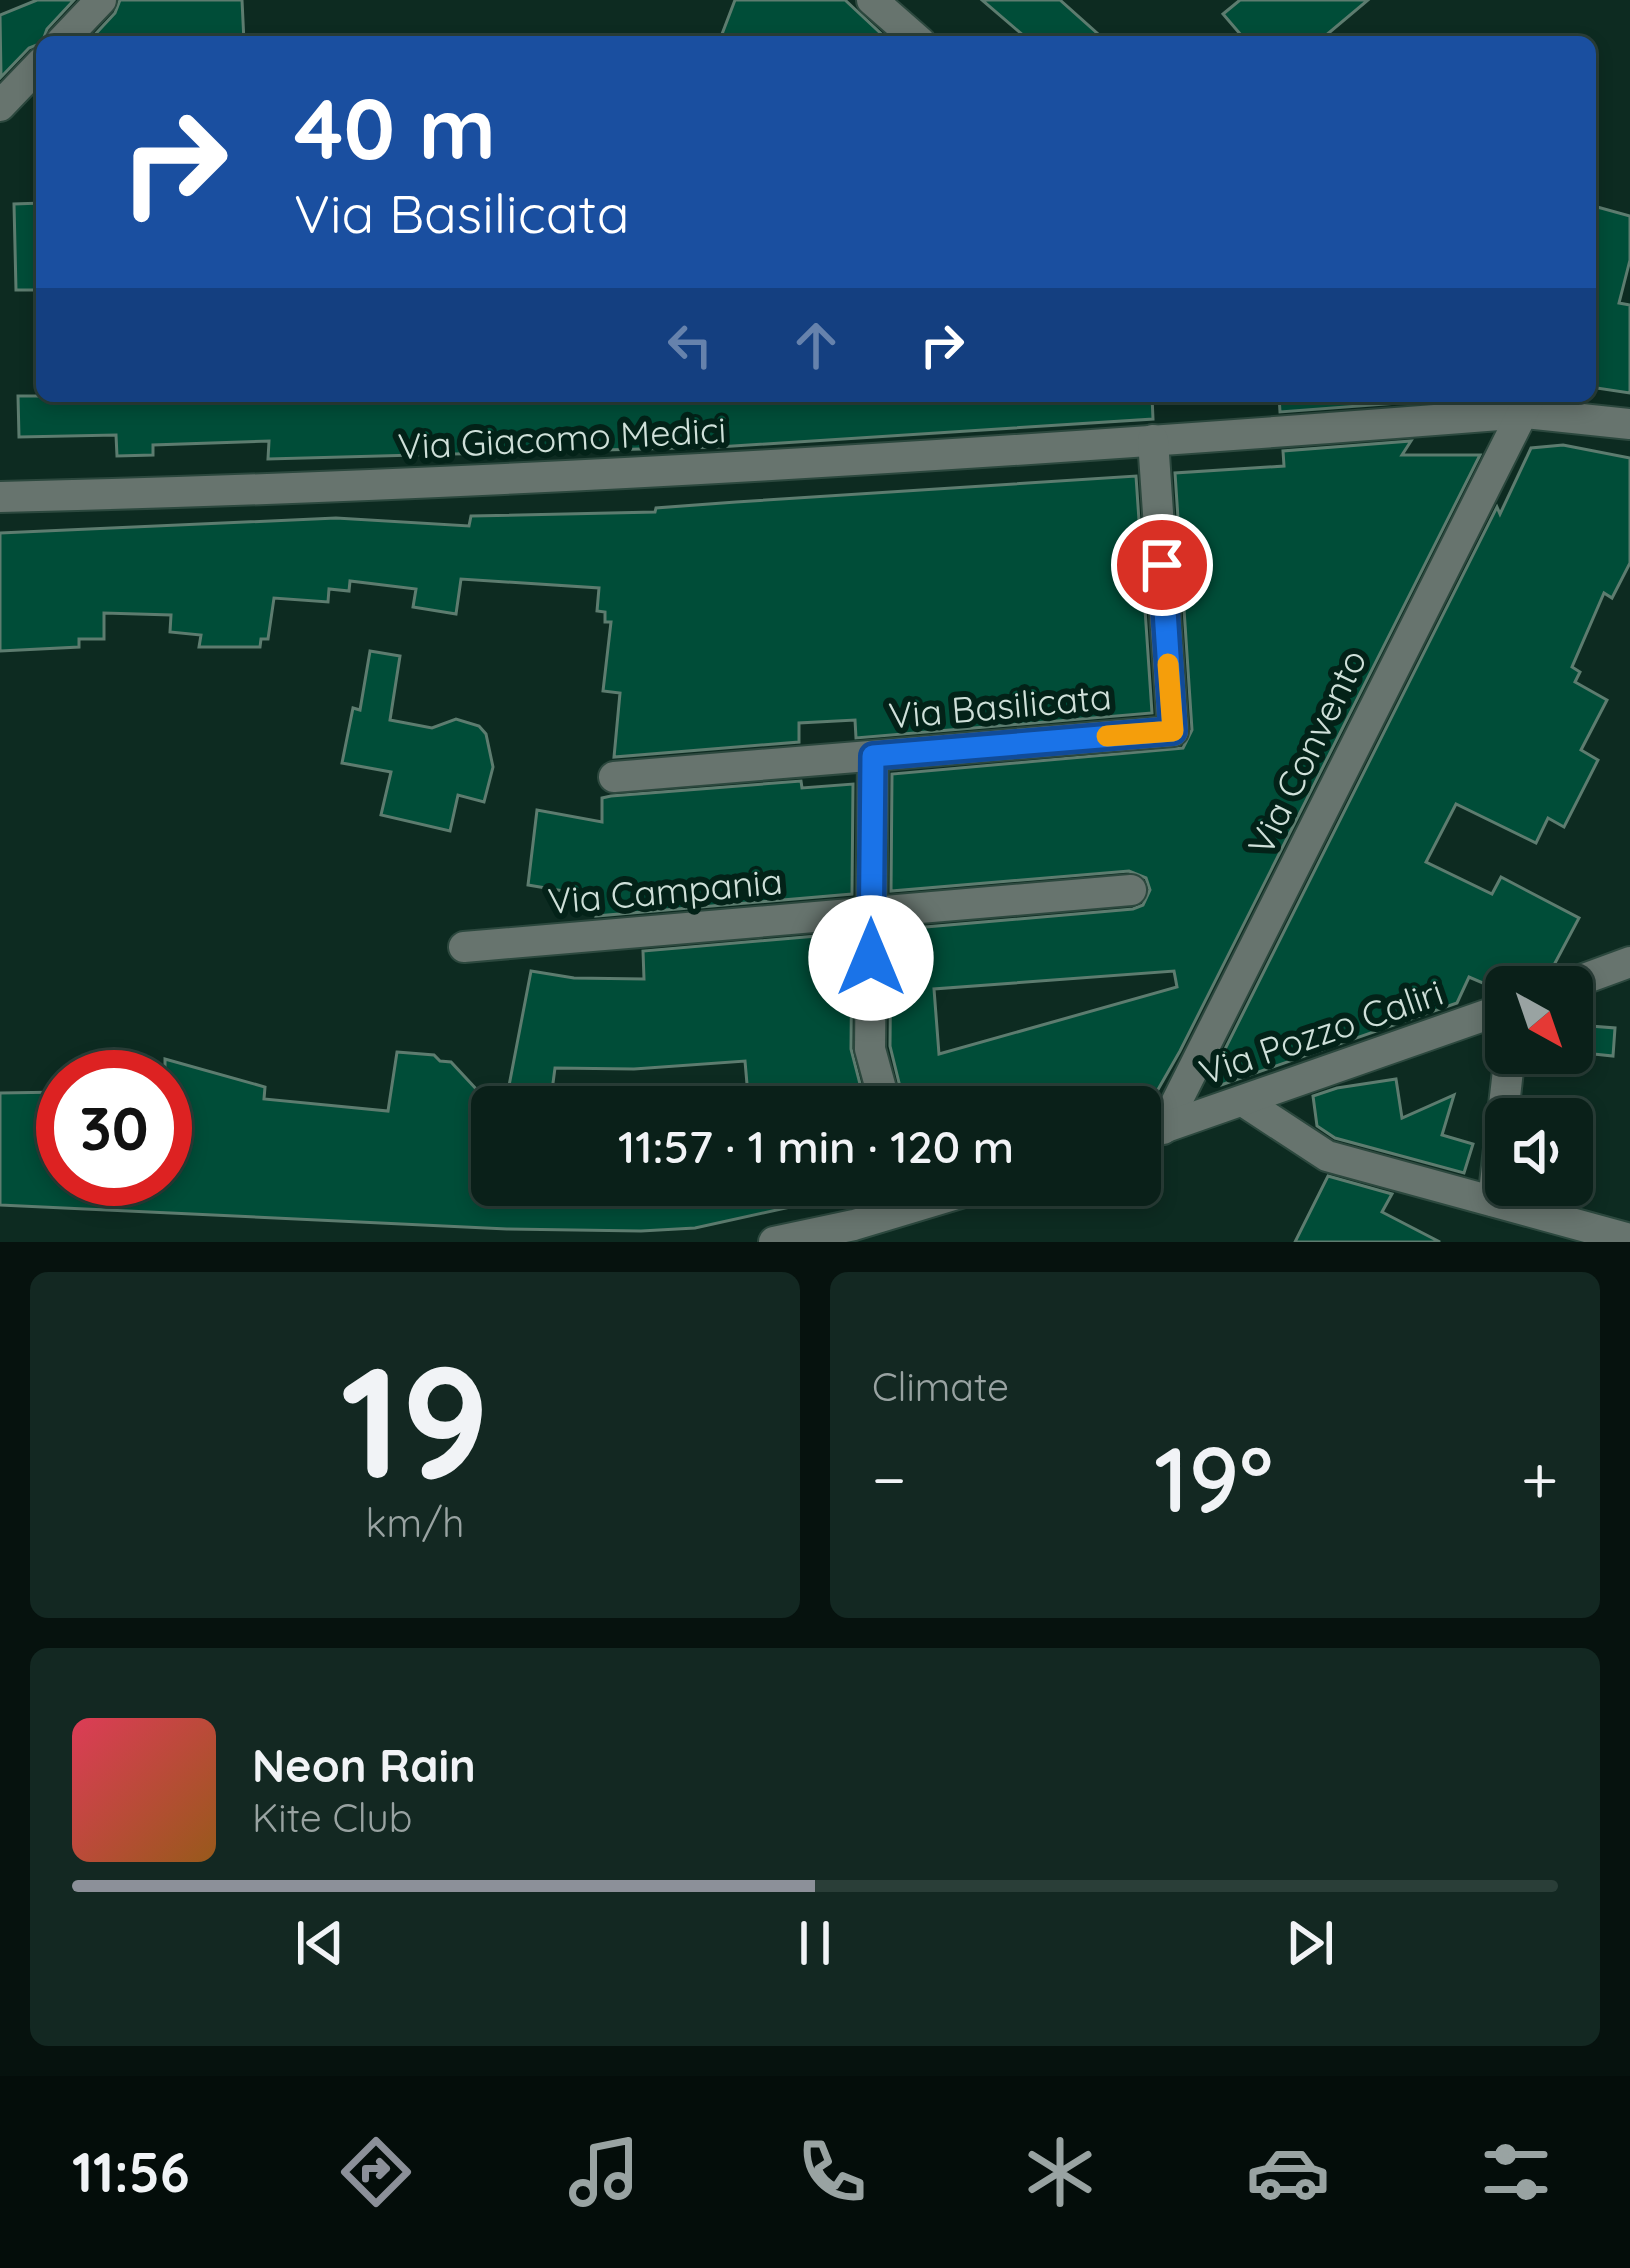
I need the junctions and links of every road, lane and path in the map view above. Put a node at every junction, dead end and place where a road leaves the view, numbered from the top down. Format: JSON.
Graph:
{"nodes":[{"id":1,"x":101,"y":0,"type":"edge"},
{"id":2,"x":872,"y":0,"type":"edge"},
{"id":3,"x":67,"y":36,"type":"edge"},
{"id":4,"x":913,"y":36,"type":"edge"},
{"id":5,"x":36,"y":68,"type":"edge"},
{"id":6,"x":0,"y":106,"type":"edge"},
{"id":7,"x":1527,"y":404,"type":"edge"},
{"id":8,"x":1630,"y":424,"type":"edge"},
{"id":9,"x":1154,"y":440,"type":"junction"},
{"id":10,"x":0,"y":497,"type":"edge"},
{"id":11,"x":873,"y":756,"type":"junction"},
{"id":12,"x":614,"y":777,"type":"dead end"},
{"id":13,"x":1131,"y":890,"type":"dead end"},
{"id":14,"x":872,"y":912,"type":"junction"},
{"id":15,"x":464,"y":947,"type":"dead end"},
{"id":16,"x":1630,"y":962,"type":"edge"},
{"id":17,"x":1593,"y":976,"type":"edge"},
{"id":18,"x":1485,"y":1015,"type":"edge"},
{"id":19,"x":880,"y":1086,"type":"edge"},
{"id":20,"x":1243,"y":1101,"type":"junction"},
{"id":21,"x":1161,"y":1112,"type":"edge"},
{"id":22,"x":1161,"y":1129,"type":"edge"},
{"id":23,"x":1485,"y":1199,"type":"edge"},
{"id":24,"x":884,"y":1206,"type":"edge"},
{"id":25,"x":1511,"y":1206,"type":"edge"},
{"id":26,"x":1630,"y":1239,"type":"edge"},
{"id":27,"x":774,"y":1242,"type":"edge"}],
"edges":[{"from":1,"to":3,"type":"street"},
{"from":2,"to":4,"type":"street"},
{"from":5,"to":6,"type":"street"},
{"from":7,"to":8,"type":"street","name":"Via Giacomo Medici"},
{"from":7,"to":9,"type":"street","name":"Via Giacomo Medici"},
{"from":7,"to":21,"type":"street","name":"Via Convento"},
{"from":9,"to":10,"type":"street","name":"Via Giacomo Medici"},
{"from":9,"to":11,"type":"street","name":"Via Basilicata"},
{"from":11,"to":12,"type":"street","name":"Via Basilicata"},
{"from":11,"to":14,"type":"street"},
{"from":13,"to":14,"type":"street","name":"Via Campania"},
{"from":14,"to":15,"type":"street","name":"Via Campania"},
{"from":14,"to":19,"type":"street"},
{"from":16,"to":17,"type":"street"},
{"from":18,"to":20,"type":"street","name":"Via Pozzo Caliri"},
{"from":20,"to":22,"type":"street","name":"Via Pozzo Caliri"},
{"from":20,"to":23,"type":"street"},
{"from":24,"to":27,"type":"street"},
{"from":25,"to":26,"type":"street"}]}
